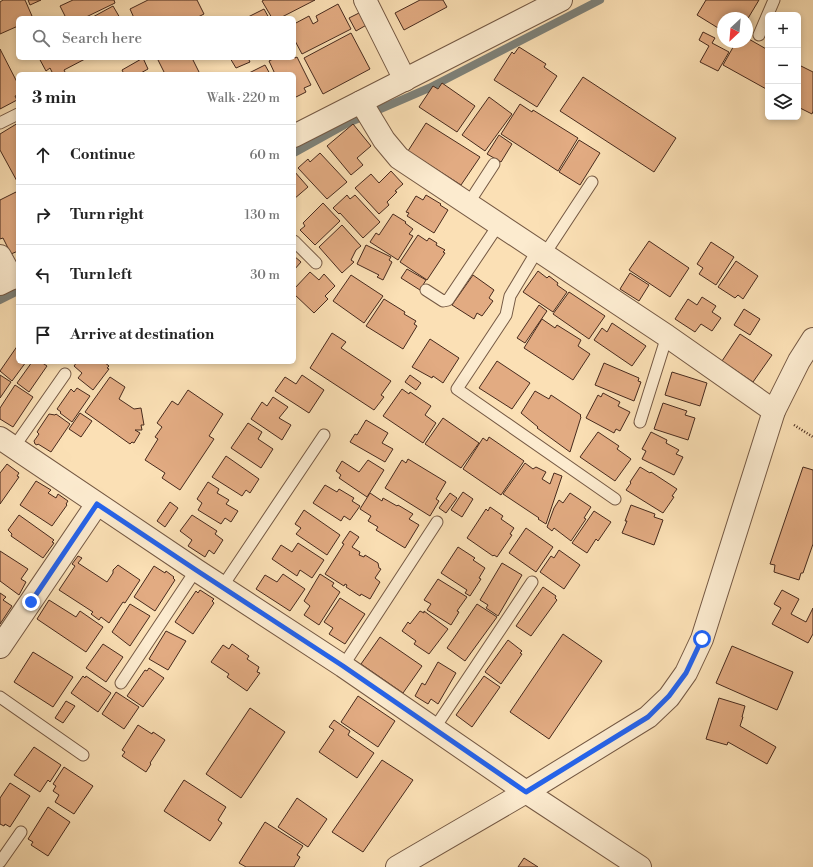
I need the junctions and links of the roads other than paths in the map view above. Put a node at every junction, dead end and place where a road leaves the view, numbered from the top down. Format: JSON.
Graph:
{"nodes":[{"id":1,"x":365,"y":0,"type":"edge"},
{"id":2,"x":561,"y":0,"type":"edge"},
{"id":3,"x":774,"y":0,"type":"edge"},
{"id":4,"x":759,"y":35,"type":"dead end"},
{"id":5,"x":405,"y":80,"type":"junction"},
{"id":6,"x":361,"y":102,"type":"junction"},
{"id":7,"x":16,"y":115,"type":"edge"},
{"id":8,"x":0,"y":123,"type":"edge"},
{"id":9,"x":296,"y":135,"type":"edge"},
{"id":10,"x":494,"y":164,"type":"dead end"},
{"id":11,"x":592,"y":182,"type":"dead end"},
{"id":12,"x":468,"y":204,"type":"junction"},
{"id":13,"x":499,"y":224,"type":"junction"},
{"id":14,"x":296,"y":243,"type":"edge"},
{"id":15,"x":541,"y":253,"type":"junction"},
{"id":16,"x":0,"y":256,"type":"edge"},
{"id":17,"x":316,"y":263,"type":"dead end"},
{"id":18,"x":10,"y":279,"type":"edge"},
{"id":19,"x":426,"y":290,"type":"dead end"},
{"id":20,"x":667,"y":336,"type":"junction"},
{"id":21,"x":813,"y":339,"type":"edge"},
{"id":22,"x":64,"y":374,"type":"dead end"},
{"id":23,"x":774,"y":411,"type":"junction"},
{"id":24,"x":640,"y":422,"type":"dead end"},
{"id":25,"x":324,"y":435,"type":"dead end"},
{"id":26,"x":7,"y":443,"type":"edge"},
{"id":27,"x":615,"y":499,"type":"dead end"},
{"id":28,"x":97,"y":504,"type":"junction"},
{"id":29,"x":437,"y":522,"type":"dead end"},
{"id":30,"x":196,"y":570,"type":"junction"},
{"id":31,"x":532,"y":582,"type":"dead end"},
{"id":32,"x":222,"y":587,"type":"junction"},
{"id":33,"x":0,"y":647,"type":"edge"},
{"id":34,"x":343,"y":666,"type":"junction"},
{"id":35,"x":121,"y":683,"type":"dead end"},
{"id":36,"x":0,"y":697,"type":"edge"},
{"id":37,"x":434,"y":729,"type":"junction"},
{"id":38,"x":83,"y":755,"type":"dead end"},
{"id":39,"x":526,"y":792,"type":"junction"},
{"id":40,"x":21,"y":832,"type":"dead end"},
{"id":41,"x":0,"y":862,"type":"edge"},
{"id":42,"x":397,"y":867,"type":"edge"},
{"id":43,"x":640,"y":867,"type":"edge"}],
"edges":[{"from":1,"to":5,"type":"street"},
{"from":2,"to":5,"type":"street"},
{"from":3,"to":4,"type":"lane"},
{"from":5,"to":6,"type":"street"},
{"from":6,"to":9,"type":"street"},
{"from":6,"to":12,"type":"street"},
{"from":7,"to":8,"type":"lane"},
{"from":10,"to":12,"type":"lane"},
{"from":11,"to":15,"type":"lane"},
{"from":12,"to":13,"type":"street"},
{"from":13,"to":15,"type":"street"},
{"from":13,"to":19,"type":"lane"},
{"from":14,"to":17,"type":"lane"},
{"from":15,"to":20,"type":"street"},
{"from":15,"to":27,"type":"lane"},
{"from":16,"to":18,"type":"street"},
{"from":20,"to":23,"type":"street"},
{"from":20,"to":24,"type":"lane"},
{"from":21,"to":23,"type":"street"},
{"from":22,"to":26,"type":"lane"},
{"from":23,"to":39,"type":"street"},
{"from":25,"to":32,"type":"lane"},
{"from":26,"to":28,"type":"street"},
{"from":28,"to":30,"type":"street"},
{"from":28,"to":33,"type":"street"},
{"from":29,"to":34,"type":"lane"},
{"from":30,"to":32,"type":"street"},
{"from":30,"to":35,"type":"lane"},
{"from":31,"to":37,"type":"lane"},
{"from":32,"to":34,"type":"street"},
{"from":34,"to":37,"type":"street"},
{"from":36,"to":38,"type":"lane"},
{"from":37,"to":39,"type":"street"},
{"from":39,"to":42,"type":"street"},
{"from":39,"to":43,"type":"street"},
{"from":40,"to":41,"type":"lane"}]}
